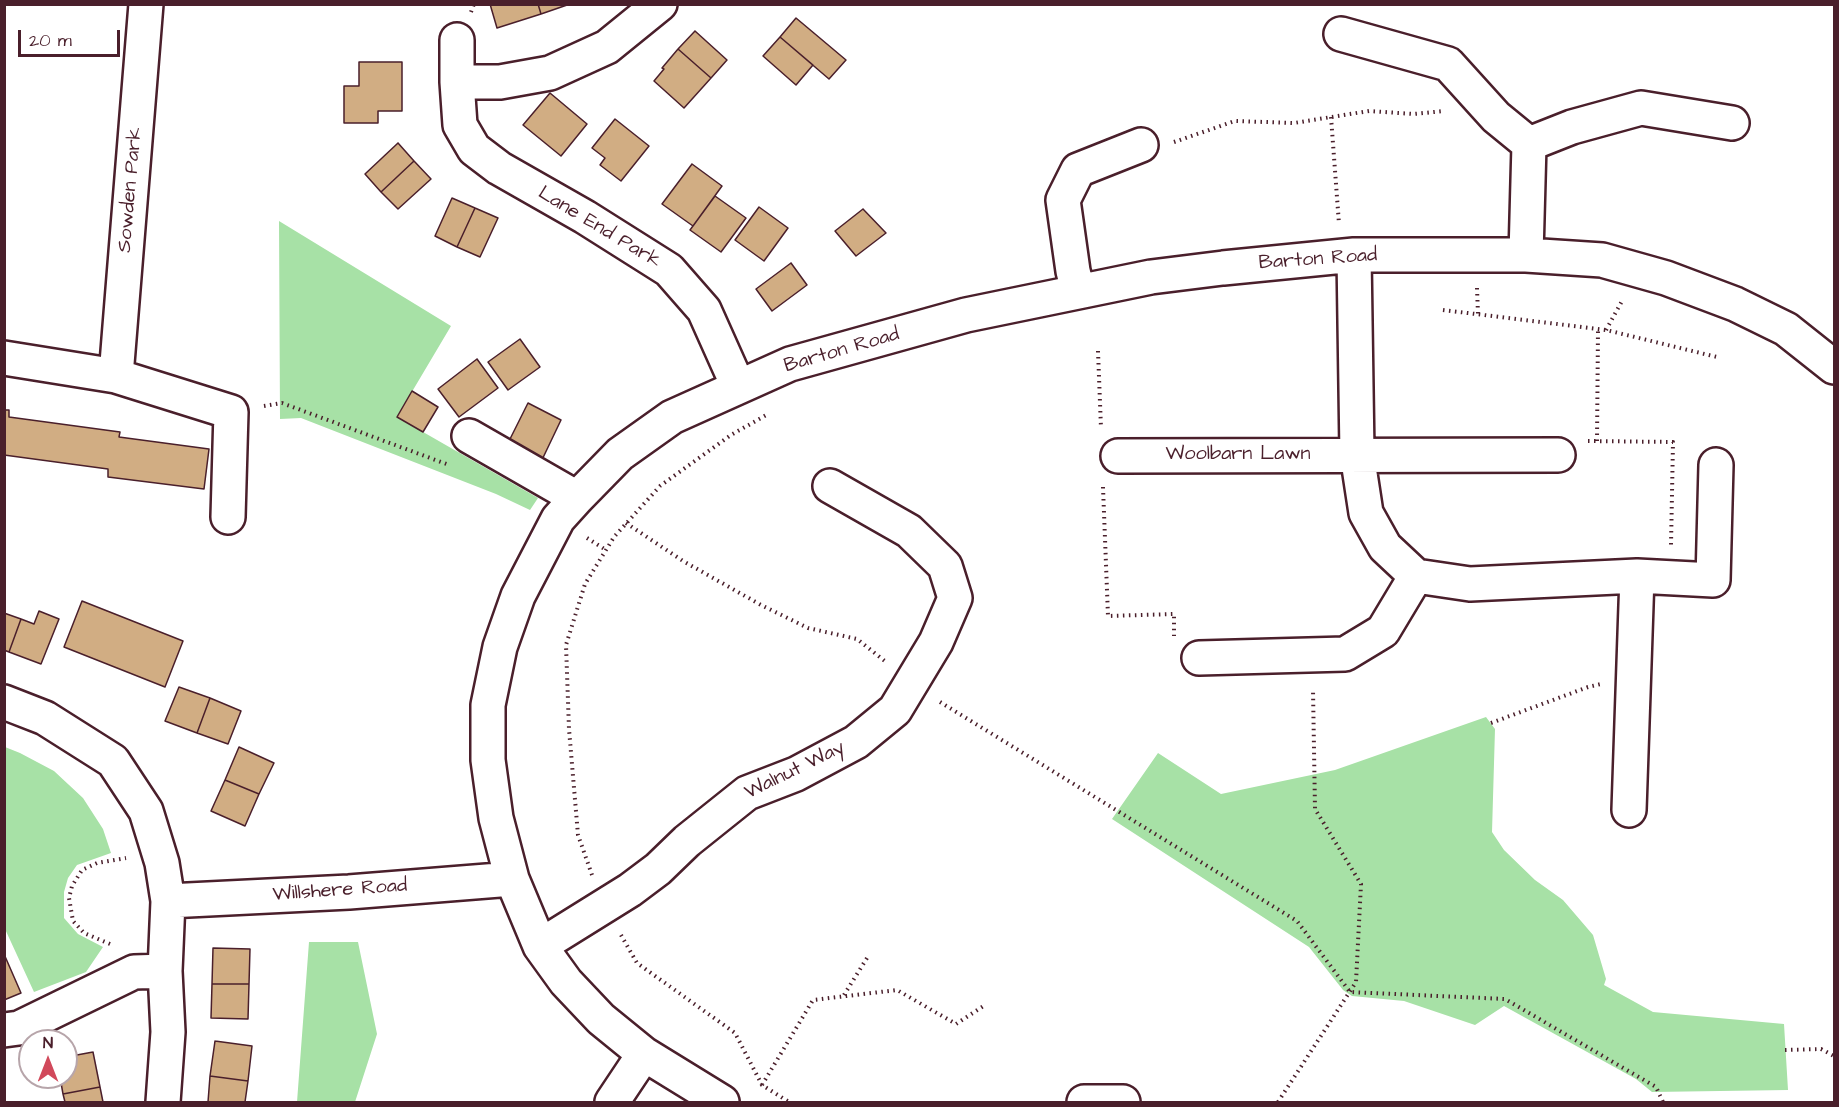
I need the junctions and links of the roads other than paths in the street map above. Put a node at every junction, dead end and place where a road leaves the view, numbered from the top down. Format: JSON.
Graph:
{"nodes":[{"id":1,"x":146,"y":4,"type":"edge"},
{"id":2,"x":660,"y":4,"type":"edge"},
{"id":3,"x":1341,"y":34,"type":"dead end"},
{"id":4,"x":458,"y":40,"type":"dead end"},
{"id":5,"x":457,"y":82,"type":"junction"},
{"id":6,"x":1732,"y":123,"type":"dead end"},
{"id":7,"x":1529,"y":144,"type":"junction"},
{"id":8,"x":1141,"y":145,"type":"road end"},
{"id":9,"x":1526,"y":255,"type":"junction"},
{"id":10,"x":1348,"y":256,"type":"junction"},
{"id":11,"x":1078,"y":291,"type":"junction"},
{"id":12,"x":4,"y":358,"type":"edge"},
{"id":13,"x":1834,"y":367,"type":"edge"},
{"id":14,"x":117,"y":376,"type":"junction"},
{"id":15,"x":738,"y":386,"type":"junction"},
{"id":16,"x":469,"y":436,"type":"dead end"},
{"id":17,"x":1357,"y":454,"type":"junction"},
{"id":18,"x":1558,"y":455,"type":"road end"},
{"id":19,"x":1107,"y":456,"type":"road end"},
{"id":20,"x":1716,"y":465,"type":"dead end"},
{"id":21,"x":830,"y":486,"type":"dead end"},
{"id":22,"x":576,"y":498,"type":"junction"},
{"id":23,"x":228,"y":518,"type":"dead end"},
{"id":24,"x":1416,"y":576,"type":"junction"},
{"id":25,"x":1637,"y":576,"type":"junction"},
{"id":26,"x":1199,"y":658,"type":"road end"},
{"id":27,"x":4,"y":702,"type":"edge"},
{"id":28,"x":1629,"y":810,"type":"dead end"},
{"id":29,"x":512,"y":879,"type":"junction"},
{"id":30,"x":168,"y":901,"type":"junction"},
{"id":31,"x":540,"y":946,"type":"junction"},
{"id":32,"x":165,"y":971,"type":"junction"},
{"id":33,"x":4,"y":1030,"type":"edge"},
{"id":34,"x":644,"y":1054,"type":"junction"},
{"id":35,"x":163,"y":1102,"type":"edge"},
{"id":36,"x":612,"y":1102,"type":"edge"},
{"id":37,"x":722,"y":1102,"type":"edge"},
{"id":38,"x":1084,"y":1102,"type":"edge"},
{"id":39,"x":1123,"y":1102,"type":"edge"}],
"edges":[{"from":1,"to":14,"type":"street","name":"Sowden Park"},
{"from":2,"to":5,"type":"street"},
{"from":3,"to":7,"type":"street"},
{"from":4,"to":5,"type":"street","name":"Lane End Park"},
{"from":5,"to":15,"type":"street","name":"Lane End Park"},
{"from":6,"to":7,"type":"street"},
{"from":7,"to":9,"type":"street"},
{"from":8,"to":11,"type":"street"},
{"from":9,"to":10,"type":"street","name":"Barton Road"},
{"from":9,"to":13,"type":"street","name":"Barton Road"},
{"from":10,"to":11,"type":"street","name":"Barton Road"},
{"from":10,"to":17,"type":"street"},
{"from":11,"to":15,"type":"street","name":"Barton Road"},
{"from":12,"to":14,"type":"street"},
{"from":14,"to":23,"type":"street"},
{"from":15,"to":22,"type":"street","name":"Barton Road"},
{"from":16,"to":22,"type":"street"},
{"from":17,"to":18,"type":"street","name":"Woolbarn Lawn"},
{"from":17,"to":19,"type":"street","name":"Woolbarn Lawn"},
{"from":17,"to":24,"type":"street"},
{"from":20,"to":25,"type":"street"},
{"from":21,"to":31,"type":"street","name":"Walnut Way"},
{"from":22,"to":29,"type":"street","name":"Barton Road"},
{"from":24,"to":25,"type":"street"},
{"from":24,"to":26,"type":"street"},
{"from":25,"to":28,"type":"street"},
{"from":27,"to":30,"type":"street"},
{"from":29,"to":30,"type":"street","name":"Willshere Road"},
{"from":29,"to":31,"type":"street","name":"Barton Road"},
{"from":30,"to":32,"type":"street"},
{"from":31,"to":34,"type":"street","name":"Barton Road"},
{"from":32,"to":33,"type":"street"},
{"from":32,"to":35,"type":"street"},
{"from":34,"to":36,"type":"street"},
{"from":34,"to":37,"type":"street","name":"Barton Road"},
{"from":38,"to":39,"type":"street"}]}
